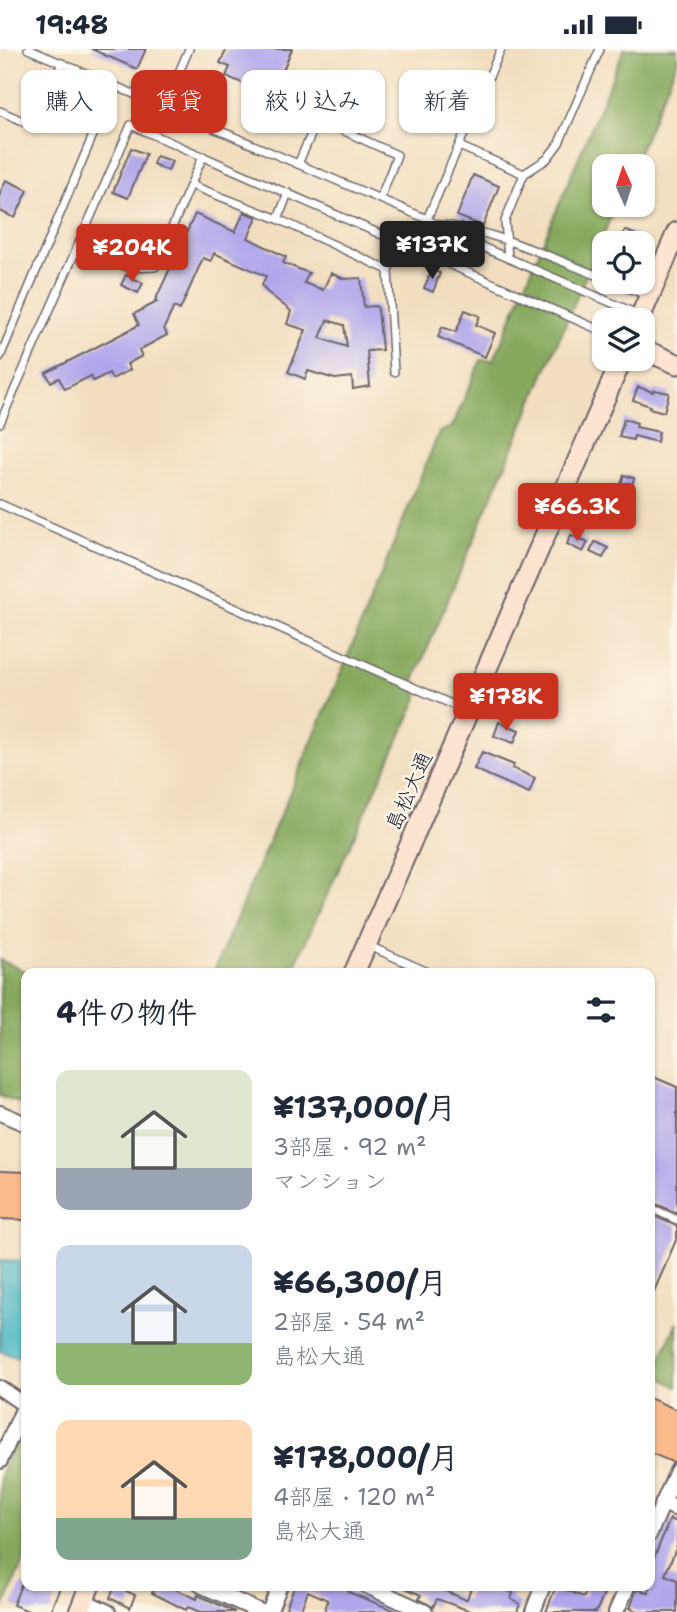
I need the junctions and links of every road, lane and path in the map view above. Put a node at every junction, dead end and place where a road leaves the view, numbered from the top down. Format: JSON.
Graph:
{"nodes":[{"id":1,"x":28,"y":49,"type":"edge"},
{"id":2,"x":189,"y":49,"type":"edge"},
{"id":3,"x":501,"y":49,"type":"edge"},
{"id":4,"x":600,"y":49,"type":"edge"},
{"id":5,"x":62,"y":63,"type":"junction"},
{"id":6,"x":79,"y":70,"type":"edge"},
{"id":7,"x":180,"y":70,"type":"edge"},
{"id":8,"x":0,"y":111,"type":"edge"},
{"id":9,"x":94,"y":133,"type":"edge"},
{"id":10,"x":225,"y":133,"type":"edge"},
{"id":11,"x":459,"y":146,"type":"junction"},
{"id":12,"x":203,"y":156,"type":"junction"},
{"id":13,"x":298,"y":164,"type":"junction"},
{"id":14,"x":524,"y":174,"type":"junction"},
{"id":15,"x":191,"y":185,"type":"junction"},
{"id":16,"x":288,"y":193,"type":"junction"},
{"id":17,"x":380,"y":199,"type":"junction"},
{"id":18,"x":278,"y":219,"type":"junction"},
{"id":19,"x":427,"y":219,"type":"junction"},
{"id":20,"x":440,"y":225,"type":"junction"},
{"id":21,"x":677,"y":232,"type":"edge"},
{"id":22,"x":507,"y":242,"type":"junction"},
{"id":23,"x":400,"y":243,"type":"junction"},
{"id":24,"x":76,"y":249,"type":"junction"},
{"id":25,"x":508,"y":258,"type":"junction"},
{"id":26,"x":388,"y":270,"type":"junction"},
{"id":27,"x":592,"y":274,"type":"edge"},
{"id":28,"x":644,"y":294,"type":"edge"},
{"id":29,"x":649,"y":296,"type":"junction"},
{"id":30,"x":618,"y":308,"type":"edge"},
{"id":31,"x":644,"y":308,"type":"edge"},
{"id":32,"x":592,"y":327,"type":"edge"},
{"id":33,"x":655,"y":355,"type":"edge"},
{"id":34,"x":0,"y":357,"type":"edge"},
{"id":35,"x":677,"y":364,"type":"edge"},
{"id":36,"x":617,"y":371,"type":"edge"},
{"id":37,"x":394,"y":372,"type":"dead end"},
{"id":38,"x":0,"y":423,"type":"edge"},
{"id":39,"x":0,"y":504,"type":"edge"},
{"id":40,"x":468,"y":711,"type":"junction"},
{"id":41,"x":367,"y":945,"type":"junction"},
{"id":42,"x":356,"y":968,"type":"edge"},
{"id":43,"x":419,"y":968,"type":"edge"},
{"id":44,"x":0,"y":1113,"type":"edge"},
{"id":45,"x":21,"y":1122,"type":"edge"},
{"id":46,"x":0,"y":1185,"type":"edge"},
{"id":47,"x":21,"y":1186,"type":"edge"},
{"id":48,"x":0,"y":1205,"type":"edge"},
{"id":49,"x":21,"y":1206,"type":"edge"},
{"id":50,"x":655,"y":1210,"type":"edge"},
{"id":51,"x":677,"y":1220,"type":"edge"},
{"id":52,"x":0,"y":1221,"type":"edge"},
{"id":53,"x":21,"y":1222,"type":"edge"},
{"id":54,"x":0,"y":1388,"type":"edge"},
{"id":55,"x":21,"y":1402,"type":"edge"},
{"id":56,"x":21,"y":1414,"type":"edge"},
{"id":57,"x":655,"y":1416,"type":"edge"},
{"id":58,"x":677,"y":1425,"type":"edge"},
{"id":59,"x":655,"y":1440,"type":"edge"},
{"id":60,"x":677,"y":1449,"type":"edge"},
{"id":61,"x":0,"y":1461,"type":"edge"},
{"id":62,"x":677,"y":1471,"type":"edge"},
{"id":63,"x":670,"y":1506,"type":"edge"},
{"id":64,"x":655,"y":1527,"type":"edge"},
{"id":65,"x":214,"y":1591,"type":"edge"},
{"id":66,"x":278,"y":1591,"type":"edge"},
{"id":67,"x":378,"y":1591,"type":"edge"},
{"id":68,"x":541,"y":1591,"type":"edge"},
{"id":69,"x":625,"y":1591,"type":"edge"},
{"id":70,"x":85,"y":1599,"type":"edge"},
{"id":71,"x":108,"y":1612,"type":"edge"},
{"id":72,"x":261,"y":1612,"type":"edge"},
{"id":73,"x":269,"y":1612,"type":"edge"},
{"id":74,"x":425,"y":1612,"type":"edge"},
{"id":75,"x":533,"y":1612,"type":"edge"},
{"id":76,"x":616,"y":1612,"type":"edge"}],
"edges":[{"from":1,"to":5,"type":"lane"},
{"from":2,"to":7,"type":"lane"},
{"from":3,"to":11,"type":"lane"},
{"from":4,"to":14,"type":"lane"},
{"from":5,"to":6,"type":"lane"},
{"from":5,"to":8,"type":"lane"},
{"from":9,"to":34,"type":"lane"},
{"from":10,"to":13,"type":"lane"},
{"from":11,"to":14,"type":"lane"},
{"from":11,"to":19,"type":"lane"},
{"from":12,"to":15,"type":"lane"},
{"from":12,"to":16,"type":"lane"},
{"from":12,"to":24,"type":"lane"},
{"from":13,"to":17,"type":"lane"},
{"from":13,"to":17,"type":"lane"},
{"from":14,"to":22,"type":"lane"},
{"from":15,"to":18,"type":"lane"},
{"from":15,"to":24,"type":"lane"},
{"from":16,"to":18,"type":"lane"},
{"from":16,"to":23,"type":"lane"},
{"from":17,"to":19,"type":"lane"},
{"from":18,"to":26,"type":"lane"},
{"from":19,"to":20,"type":"lane"},
{"from":20,"to":22,"type":"lane"},
{"from":20,"to":25,"type":"lane"},
{"from":21,"to":29,"type":"street"},
{"from":22,"to":25,"type":"lane"},
{"from":22,"to":27,"type":"lane"},
{"from":23,"to":26,"type":"lane"},
{"from":23,"to":32,"type":"lane"},
{"from":24,"to":38,"type":"lane"},
{"from":25,"to":30,"type":"lane"},
{"from":26,"to":37,"type":"lane"},
{"from":28,"to":29,"type":"lane"},
{"from":29,"to":31,"type":"street"},
{"from":33,"to":35,"type":"street"},
{"from":36,"to":40,"type":"street","name":"島松大通"},
{"from":39,"to":40,"type":"lane"},
{"from":40,"to":41,"type":"street","name":"島松大通"},
{"from":41,"to":42,"type":"street","name":"島松大通"},
{"from":41,"to":43,"type":"lane"},
{"from":44,"to":45,"type":"street"},
{"from":46,"to":47,"type":"highway"},
{"from":48,"to":49,"type":"highway"},
{"from":50,"to":51,"type":"lane"},
{"from":52,"to":53,"type":"highway"},
{"from":54,"to":55,"type":"street"},
{"from":56,"to":61,"type":"street"},
{"from":57,"to":58,"type":"highway"},
{"from":59,"to":60,"type":"highway"},
{"from":62,"to":63,"type":"street"},
{"from":63,"to":64,"type":"street"},
{"from":65,"to":72,"type":"street"},
{"from":66,"to":73,"type":"street"},
{"from":67,"to":74,"type":"street"},
{"from":68,"to":75,"type":"street"},
{"from":69,"to":76,"type":"street"},
{"from":70,"to":71,"type":"street"}]}
